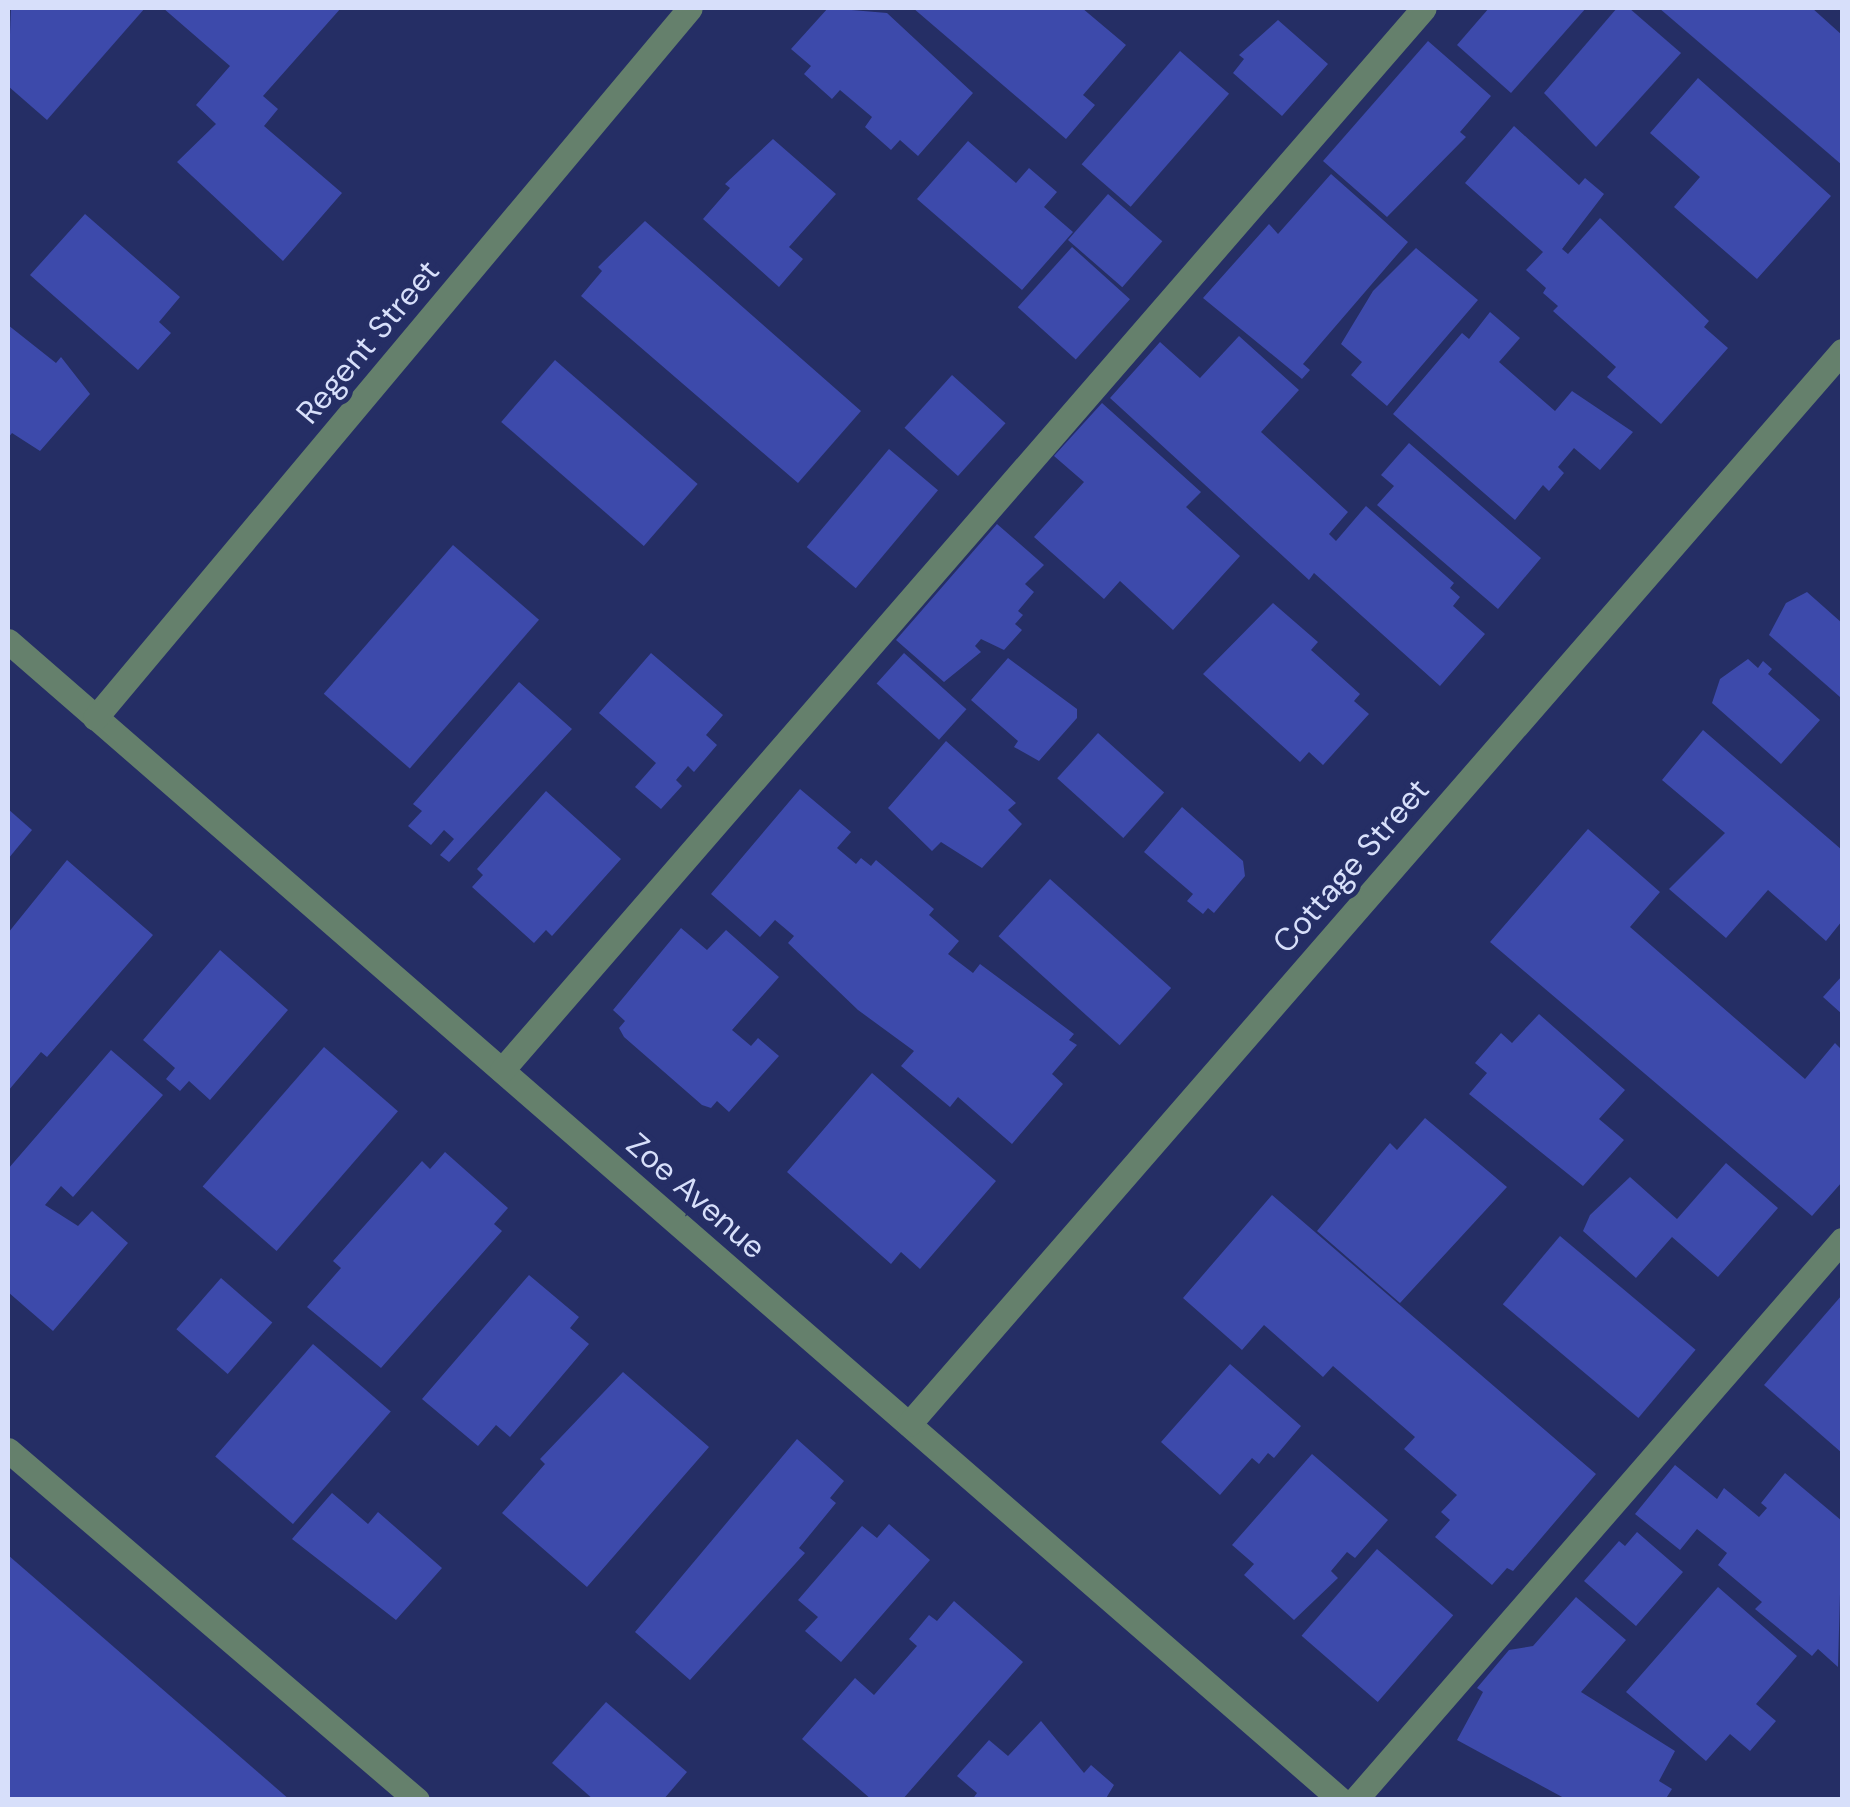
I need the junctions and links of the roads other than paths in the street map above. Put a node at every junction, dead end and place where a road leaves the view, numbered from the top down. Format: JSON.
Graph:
{"nodes":[{"id":1,"x":690,"y":8,"type":"edge"},
{"id":2,"x":1424,"y":8,"type":"edge"},
{"id":3,"x":1842,"y":351,"type":"edge"},
{"id":4,"x":8,"y":642,"type":"edge"},
{"id":5,"x":95,"y":718,"type":"junction"},
{"id":6,"x":502,"y":1070,"type":"junction"},
{"id":7,"x":1842,"y":1240,"type":"edge"},
{"id":8,"x":909,"y":1424,"type":"junction"},
{"id":9,"x":8,"y":1450,"type":"edge"},
{"id":10,"x":417,"y":1800,"type":"edge"},
{"id":11,"x":1342,"y":1800,"type":"edge"},
{"id":12,"x":1354,"y":1800,"type":"edge"}],
"edges":[{"from":1,"to":5,"type":"street","name":"Regent Street"},
{"from":2,"to":6,"type":"street"},
{"from":3,"to":8,"type":"street","name":"Cottage Street"},
{"from":4,"to":5,"type":"street","name":"Zoe Avenue"},
{"from":5,"to":6,"type":"street","name":"Zoe Avenue"},
{"from":6,"to":8,"type":"street","name":"Zoe Avenue"},
{"from":7,"to":12,"type":"street"},
{"from":8,"to":11,"type":"street","name":"Zoe Avenue"},
{"from":9,"to":10,"type":"street"}]}
